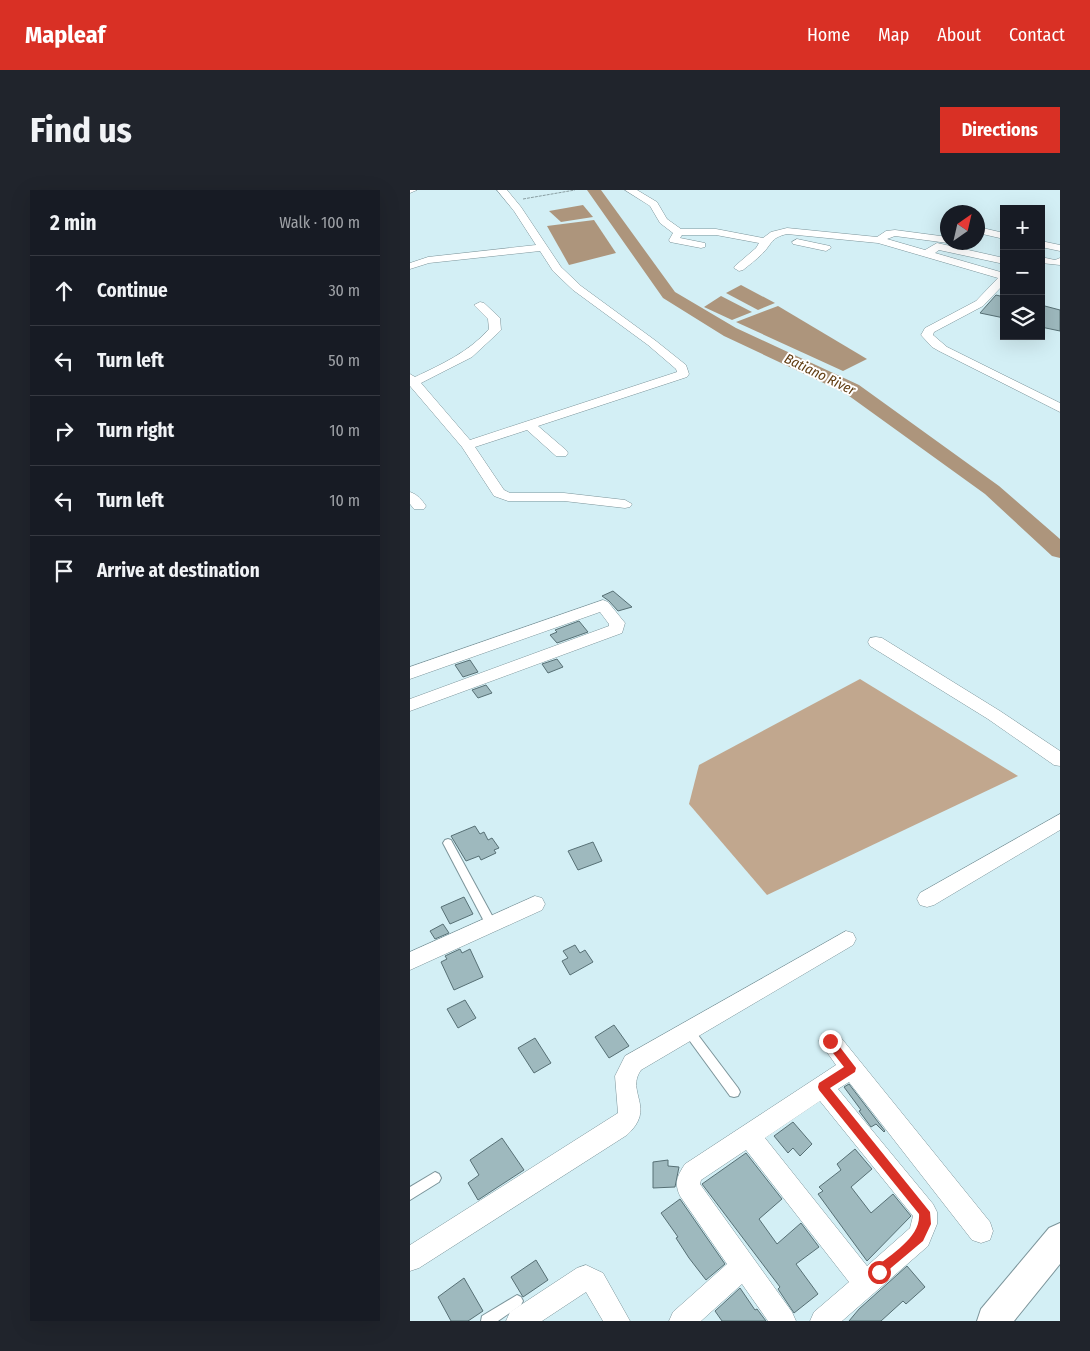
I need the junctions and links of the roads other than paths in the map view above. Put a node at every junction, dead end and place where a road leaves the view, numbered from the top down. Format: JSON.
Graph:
{"nodes":[{"id":1,"x":502,"y":190,"type":"edge"},
{"id":2,"x":630,"y":190,"type":"edge"},
{"id":3,"x":679,"y":232,"type":"junction"},
{"id":4,"x":985,"y":232,"type":"edge"},
{"id":5,"x":1000,"y":235,"type":"edge"},
{"id":6,"x":769,"y":239,"type":"junction"},
{"id":7,"x":940,"y":239,"type":"edge"},
{"id":8,"x":879,"y":240,"type":"junction"},
{"id":9,"x":701,"y":245,"type":"dead end"},
{"id":10,"x":1045,"y":245,"type":"edge"},
{"id":11,"x":544,"y":247,"type":"junction"},
{"id":12,"x":826,"y":248,"type":"dead end"},
{"id":13,"x":985,"y":248,"type":"edge"},
{"id":14,"x":1060,"y":248,"type":"edge"},
{"id":15,"x":1000,"y":251,"type":"edge"},
{"id":16,"x":926,"y":254,"type":"junction"},
{"id":17,"x":1000,"y":260,"type":"edge"},
{"id":18,"x":1045,"y":260,"type":"edge"},
{"id":19,"x":1058,"y":262,"type":"edge"},
{"id":20,"x":410,"y":266,"type":"edge"},
{"id":21,"x":1045,"y":267,"type":"edge"},
{"id":22,"x":739,"y":268,"type":"dead end"},
{"id":23,"x":480,"y":305,"type":"dead end"},
{"id":24,"x":412,"y":380,"type":"edge"},
{"id":25,"x":1060,"y":408,"type":"edge"},
{"id":26,"x":529,"y":425,"type":"junction"},
{"id":27,"x":467,"y":445,"type":"junction"},
{"id":28,"x":561,"y":453,"type":"dead end"},
{"id":29,"x":624,"y":504,"type":"dead end"},
{"id":30,"x":876,"y":642,"type":"dead end"},
{"id":31,"x":410,"y":673,"type":"edge"},
{"id":32,"x":411,"y":702,"type":"edge"},
{"id":33,"x":1060,"y":760,"type":"edge"},
{"id":34,"x":1060,"y":821,"type":"edge"},
{"id":35,"x":448,"y":843,"type":"dead end"},
{"id":36,"x":927,"y":899,"type":"dead end"},
{"id":37,"x":535,"y":904,"type":"dead end"},
{"id":38,"x":491,"y":924,"type":"junction"},
{"id":39,"x":846,"y":939,"type":"dead end"},
{"id":40,"x":410,"y":961,"type":"edge"},
{"id":41,"x":688,"y":1030,"type":"junction"},
{"id":42,"x":830,"y":1041,"type":"dead end"},
{"id":43,"x":851,"y":1068,"type":"junction"},
{"id":44,"x":823,"y":1087,"type":"junction"},
{"id":45,"x":734,"y":1092,"type":"dead end"},
{"id":46,"x":748,"y":1135,"type":"junction"},
{"id":47,"x":435,"y":1178,"type":"dead end"},
{"id":48,"x":410,"y":1194,"type":"edge"},
{"id":49,"x":981,"y":1231,"type":"dead end"},
{"id":50,"x":1060,"y":1239,"type":"edge"},
{"id":51,"x":410,"y":1259,"type":"edge"},
{"id":52,"x":743,"y":1266,"type":"junction"},
{"id":53,"x":866,"y":1284,"type":"junction"},
{"id":54,"x":518,"y":1311,"type":"edge"},
{"id":55,"x":487,"y":1321,"type":"edge"},
{"id":56,"x":617,"y":1321,"type":"edge"},
{"id":57,"x":682,"y":1321,"type":"edge"},
{"id":58,"x":783,"y":1321,"type":"edge"},
{"id":59,"x":823,"y":1321,"type":"edge"},
{"id":60,"x":994,"y":1321,"type":"edge"}],
"edges":[{"from":1,"to":11,"type":"street"},
{"from":2,"to":3,"type":"street"},
{"from":3,"to":6,"type":"street"},
{"from":3,"to":9,"type":"street"},
{"from":4,"to":5,"type":"street"},
{"from":6,"to":8,"type":"street"},
{"from":6,"to":12,"type":"street"},
{"from":6,"to":22,"type":"street"},
{"from":7,"to":8,"type":"street"},
{"from":8,"to":16,"type":"street"},
{"from":10,"to":14,"type":"street"},
{"from":11,"to":20,"type":"street"},
{"from":11,"to":26,"type":"street"},
{"from":13,"to":15,"type":"street"},
{"from":16,"to":17,"type":"street"},
{"from":16,"to":25,"type":"street"},
{"from":18,"to":19,"type":"street"},
{"from":19,"to":21,"type":"street"},
{"from":23,"to":24,"type":"street"},
{"from":24,"to":27,"type":"street"},
{"from":26,"to":27,"type":"street"},
{"from":26,"to":28,"type":"street"},
{"from":27,"to":29,"type":"street"},
{"from":30,"to":33,"type":"street"},
{"from":31,"to":32,"type":"street"},
{"from":34,"to":36,"type":"street"},
{"from":35,"to":38,"type":"lane"},
{"from":37,"to":38,"type":"street"},
{"from":38,"to":40,"type":"street"},
{"from":39,"to":41,"type":"street"},
{"from":41,"to":45,"type":"lane"},
{"from":41,"to":51,"type":"street"},
{"from":42,"to":43,"type":"street"},
{"from":43,"to":44,"type":"street"},
{"from":43,"to":49,"type":"street"},
{"from":44,"to":46,"type":"street"},
{"from":44,"to":53,"type":"street"},
{"from":46,"to":52,"type":"street"},
{"from":46,"to":53,"type":"street"},
{"from":47,"to":48,"type":"lane"},
{"from":50,"to":60,"type":"street"},
{"from":52,"to":57,"type":"street"},
{"from":52,"to":58,"type":"street"},
{"from":53,"to":59,"type":"street"},
{"from":54,"to":55,"type":"lane"},
{"from":54,"to":56,"type":"street"}]}
